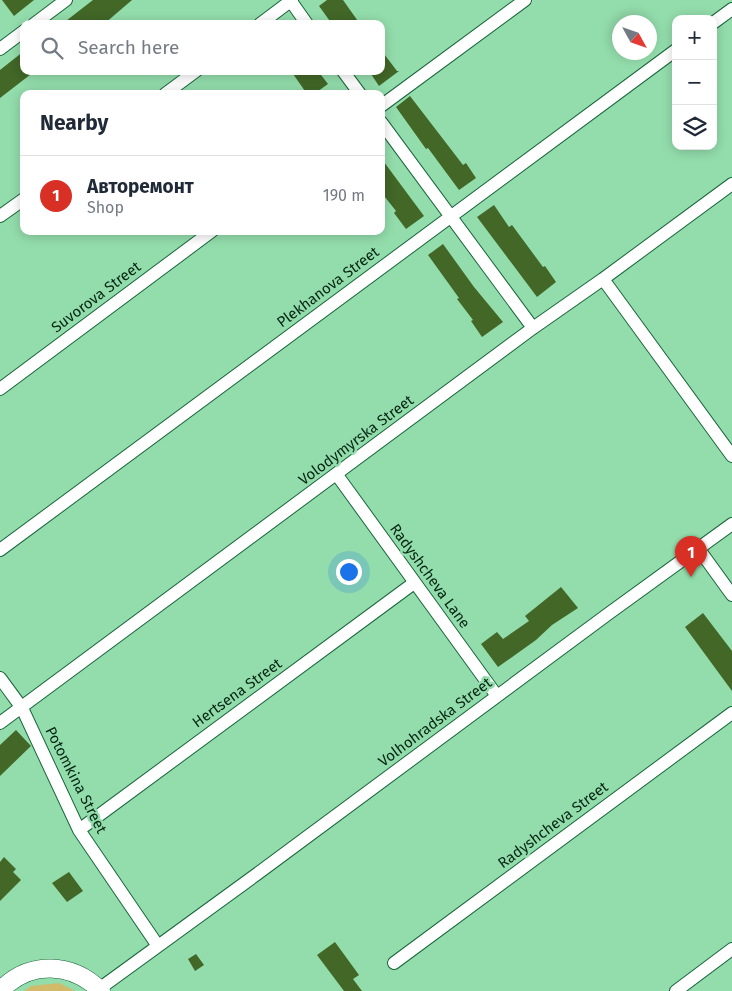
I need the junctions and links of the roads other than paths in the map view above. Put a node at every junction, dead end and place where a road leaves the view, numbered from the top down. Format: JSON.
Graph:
{"nodes":[{"id":1,"x":66,"y":0,"type":"edge"},
{"id":2,"x":291,"y":0,"type":"edge"},
{"id":3,"x":525,"y":0,"type":"edge"},
{"id":4,"x":732,"y":9,"type":"edge"},
{"id":5,"x":717,"y":19,"type":"edge"},
{"id":6,"x":39,"y":20,"type":"edge"},
{"id":7,"x":265,"y":20,"type":"edge"},
{"id":8,"x":304,"y":20,"type":"edge"},
{"id":9,"x":20,"y":34,"type":"edge"},
{"id":10,"x":0,"y":49,"type":"edge"},
{"id":11,"x":672,"y":53,"type":"edge"},
{"id":12,"x":191,"y":75,"type":"edge"},
{"id":13,"x":346,"y":75,"type":"edge"},
{"id":14,"x":170,"y":90,"type":"edge"},
{"id":15,"x":357,"y":90,"type":"edge"},
{"id":16,"x":385,"y":103,"type":"edge"},
{"id":17,"x":385,"y":127,"type":"edge"},
{"id":18,"x":732,"y":184,"type":"edge"},
{"id":19,"x":20,"y":202,"type":"edge"},
{"id":20,"x":0,"y":216,"type":"edge"},
{"id":21,"x":452,"y":216,"type":"junction"},
{"id":22,"x":207,"y":235,"type":"edge"},
{"id":23,"x":603,"y":280,"type":"junction"},
{"id":24,"x":533,"y":328,"type":"junction"},
{"id":25,"x":0,"y":388,"type":"edge"},
{"id":26,"x":732,"y":456,"type":"edge"},
{"id":27,"x":338,"y":475,"type":"junction"},
{"id":28,"x":732,"y":524,"type":"edge"},
{"id":29,"x":698,"y":548,"type":"junction"},
{"id":30,"x":0,"y":550,"type":"edge"},
{"id":31,"x":414,"y":583,"type":"junction"},
{"id":32,"x":732,"y":595,"type":"edge"},
{"id":33,"x":0,"y":678,"type":"edge"},
{"id":34,"x":497,"y":696,"type":"junction"},
{"id":35,"x":22,"y":708,"type":"junction"},
{"id":36,"x":732,"y":713,"type":"edge"},
{"id":37,"x":0,"y":723,"type":"edge"},
{"id":38,"x":79,"y":830,"type":"junction"},
{"id":39,"x":158,"y":946,"type":"junction"},
{"id":40,"x":732,"y":949,"type":"edge"},
{"id":41,"x":394,"y":963,"type":"dead end"},
{"id":42,"x":0,"y":989,"type":"edge"},
{"id":43,"x":100,"y":990,"type":"edge"},
{"id":44,"x":676,"y":991,"type":"edge"}],
"edges":[{"from":1,"to":6,"type":"street"},
{"from":2,"to":7,"type":"street"},
{"from":2,"to":8,"type":"street"},
{"from":3,"to":16,"type":"street"},
{"from":4,"to":5,"type":"street"},
{"from":9,"to":10,"type":"street"},
{"from":11,"to":21,"type":"street","name":"Plekhanova Street"},
{"from":12,"to":14,"type":"street"},
{"from":13,"to":15,"type":"street"},
{"from":17,"to":21,"type":"street"},
{"from":18,"to":23,"type":"street","name":"Volodymyrska Street"},
{"from":19,"to":20,"type":"street"},
{"from":21,"to":24,"type":"street"},
{"from":21,"to":30,"type":"street","name":"Plekhanova Street"},
{"from":22,"to":25,"type":"street","name":"Suvorova Street"},
{"from":23,"to":24,"type":"street","name":"Volodymyrska Street"},
{"from":23,"to":26,"type":"street"},
{"from":24,"to":27,"type":"street","name":"Volodymyrska Street"},
{"from":27,"to":31,"type":"street","name":"Radyshcheva Lane"},
{"from":27,"to":35,"type":"street","name":"Volodymyrska Street"},
{"from":28,"to":29,"type":"street","name":"Volhohradska Street"},
{"from":29,"to":32,"type":"street"},
{"from":29,"to":34,"type":"street","name":"Volhohradska Street"},
{"from":31,"to":34,"type":"street","name":"Radyshcheva Lane"},
{"from":31,"to":38,"type":"street","name":"Hertsena Street"},
{"from":33,"to":35,"type":"street","name":"Potomkina Street"},
{"from":34,"to":39,"type":"street","name":"Volhohradska Street"},
{"from":35,"to":37,"type":"street","name":"Volodymyrska Street"},
{"from":35,"to":38,"type":"street","name":"Potomkina Street"},
{"from":36,"to":41,"type":"street","name":"Radyshcheva Street"},
{"from":38,"to":39,"type":"street","name":"Potomkina Street"},
{"from":39,"to":43,"type":"street","name":"Volhohradska Street"},
{"from":40,"to":44,"type":"street"},
{"from":42,"to":43,"type":"street"}]}
